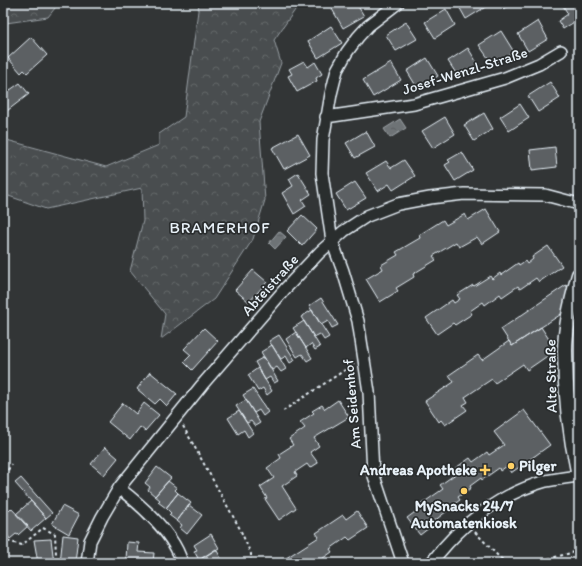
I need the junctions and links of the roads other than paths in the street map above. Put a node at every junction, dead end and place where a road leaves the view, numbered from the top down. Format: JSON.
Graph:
{"nodes":[{"id":1,"x":398,"y":3,"type":"edge"},
{"id":2,"x":562,"y":51,"type":"dead end"},
{"id":3,"x":326,"y":117,"type":"junction"},
{"id":4,"x":579,"y":204,"type":"edge"},
{"id":5,"x":332,"y":241,"type":"junction"},
{"id":6,"x":579,"y":275,"type":"edge"},
{"id":7,"x":579,"y":476,"type":"edge"},
{"id":8,"x":119,"y":488,"type":"junction"},
{"id":9,"x":87,"y":563,"type":"edge"},
{"id":10,"x":182,"y":563,"type":"edge"},
{"id":11,"x":403,"y":563,"type":"edge"},
{"id":12,"x":431,"y":563,"type":"edge"}],
"edges":[{"from":1,"to":3,"type":"street"},
{"from":2,"to":3,"type":"street","name":"Josef-Wenzl-Straße"},
{"from":3,"to":5,"type":"street"},
{"from":4,"to":5,"type":"street","name":"Abteistraße"},
{"from":5,"to":8,"type":"street","name":"Abteistraße"},
{"from":5,"to":11,"type":"street","name":"Am Seidenhof"},
{"from":6,"to":7,"type":"street","name":"Alte Straße"},
{"from":7,"to":12,"type":"street"},
{"from":8,"to":9,"type":"street","name":"Abteistraße"},
{"from":8,"to":10,"type":"street"}]}
